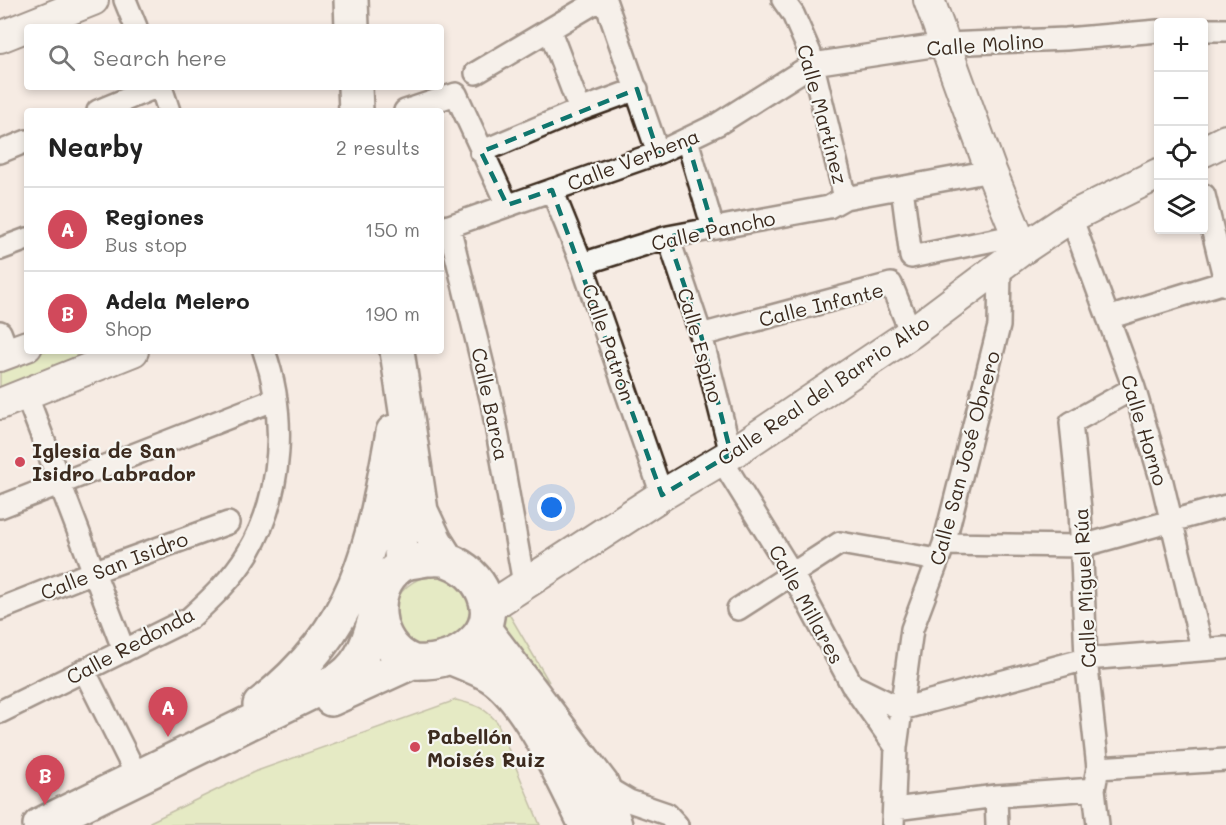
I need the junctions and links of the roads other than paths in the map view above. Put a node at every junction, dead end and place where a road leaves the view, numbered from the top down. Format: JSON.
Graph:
{"nodes":[{"id":1,"x":93,"y":0,"type":"edge"},
{"id":2,"x":125,"y":0,"type":"edge"},
{"id":3,"x":351,"y":0,"type":"edge"},
{"id":4,"x":373,"y":0,"type":"edge"},
{"id":5,"x":605,"y":0,"type":"edge"},
{"id":6,"x":783,"y":0,"type":"edge"},
{"id":7,"x":929,"y":0,"type":"edge"},
{"id":8,"x":50,"y":8,"type":"edge"},
{"id":9,"x":135,"y":24,"type":"edge"},
{"id":10,"x":352,"y":24,"type":"edge"},
{"id":11,"x":373,"y":24,"type":"edge"},
{"id":12,"x":1208,"y":30,"type":"edge"},
{"id":13,"x":1226,"y":30,"type":"edge"},
{"id":14,"x":550,"y":31,"type":"junction"},
{"id":15,"x":1154,"y":32,"type":"edge"},
{"id":16,"x":0,"y":37,"type":"edge"},
{"id":17,"x":945,"y":44,"type":"junction"},
{"id":18,"x":813,"y":64,"type":"junction"},
{"id":19,"x":476,"y":73,"type":"dead end"},
{"id":20,"x":637,"y":89,"type":"junction"},
{"id":21,"x":150,"y":90,"type":"edge"},
{"id":22,"x":160,"y":90,"type":"edge"},
{"id":23,"x":355,"y":90,"type":"edge"},
{"id":24,"x":375,"y":90,"type":"edge"},
{"id":25,"x":106,"y":108,"type":"edge"},
{"id":26,"x":168,"y":108,"type":"edge"},
{"id":27,"x":356,"y":108,"type":"edge"},
{"id":28,"x":375,"y":108,"type":"edge"},
{"id":29,"x":414,"y":108,"type":"edge"},
{"id":30,"x":580,"y":110,"type":"junction"},
{"id":31,"x":687,"y":140,"type":"junction"},
{"id":32,"x":1226,"y":140,"type":"edge"},
{"id":33,"x":24,"y":142,"type":"edge"},
{"id":34,"x":1208,"y":149,"type":"edge"},
{"id":35,"x":0,"y":152,"type":"edge"},
{"id":36,"x":481,"y":152,"type":"junction"},
{"id":37,"x":658,"y":153,"type":"junction"},
{"id":38,"x":992,"y":171,"type":"junction"},
{"id":39,"x":1154,"y":176,"type":"edge"},
{"id":40,"x":902,"y":188,"type":"junction"},
{"id":41,"x":552,"y":190,"type":"junction"},
{"id":42,"x":845,"y":198,"type":"junction"},
{"id":43,"x":507,"y":206,"type":"junction"},
{"id":44,"x":1208,"y":214,"type":"edge"},
{"id":45,"x":1071,"y":217,"type":"junction"},
{"id":46,"x":445,"y":227,"type":"edge"},
{"id":47,"x":713,"y":228,"type":"junction"},
{"id":48,"x":668,"y":237,"type":"junction"},
{"id":49,"x":24,"y":240,"type":"edge"},
{"id":50,"x":1020,"y":242,"type":"junction"},
{"id":51,"x":0,"y":249,"type":"edge"},
{"id":52,"x":582,"y":264,"type":"junction"},
{"id":53,"x":1000,"y":267,"type":"junction"},
{"id":54,"x":1226,"y":284,"type":"edge"},
{"id":55,"x":1108,"y":318,"type":"junction"},
{"id":56,"x":911,"y":333,"type":"junction"},
{"id":57,"x":701,"y":335,"type":"junction"},
{"id":58,"x":126,"y":354,"type":"edge"},
{"id":59,"x":265,"y":354,"type":"edge"},
{"id":60,"x":378,"y":354,"type":"edge"},
{"id":61,"x":397,"y":354,"type":"edge"},
{"id":62,"x":1134,"y":388,"type":"junction"},
{"id":63,"x":13,"y":399,"type":"edge"},
{"id":64,"x":276,"y":399,"type":"junction"},
{"id":65,"x":393,"y":432,"type":"junction"},
{"id":66,"x":726,"y":457,"type":"junction"},
{"id":67,"x":60,"y":484,"type":"junction"},
{"id":68,"x":662,"y":495,"type":"junction"},
{"id":69,"x":1226,"y":506,"type":"edge"},
{"id":70,"x":0,"y":507,"type":"edge"},
{"id":71,"x":1172,"y":521,"type":"junction"},
{"id":72,"x":241,"y":529,"type":"junction"},
{"id":73,"x":1082,"y":546,"type":"junction"},
{"id":74,"x":941,"y":552,"type":"junction"},
{"id":75,"x":447,"y":560,"type":"junction"},
{"id":76,"x":402,"y":565,"type":"junction"},
{"id":77,"x":93,"y":572,"type":"junction"},
{"id":78,"x":793,"y":575,"type":"junction"},
{"id":79,"x":524,"y":584,"type":"junction"},
{"id":80,"x":378,"y":607,"type":"junction"},
{"id":81,"x":0,"y":609,"type":"edge"},
{"id":82,"x":738,"y":609,"type":"dead end"},
{"id":83,"x":486,"y":619,"type":"junction"},
{"id":84,"x":1202,"y":648,"type":"junction"},
{"id":85,"x":1226,"y":648,"type":"edge"},
{"id":86,"x":124,"y":651,"type":"junction"},
{"id":87,"x":452,"y":658,"type":"junction"},
{"id":88,"x":1086,"y":659,"type":"junction"},
{"id":89,"x":412,"y":662,"type":"junction"},
{"id":90,"x":84,"y":670,"type":"junction"},
{"id":91,"x":852,"y":685,"type":"junction"},
{"id":92,"x":901,"y":709,"type":"junction"},
{"id":93,"x":0,"y":712,"type":"edge"},
{"id":94,"x":220,"y":738,"type":"junction"},
{"id":95,"x":896,"y":747,"type":"junction"},
{"id":96,"x":1226,"y":760,"type":"edge"},
{"id":97,"x":1098,"y":768,"type":"junction"},
{"id":98,"x":137,"y":776,"type":"junction"},
{"id":99,"x":602,"y":784,"type":"junction"},
{"id":100,"x":1094,"y":789,"type":"junction"},
{"id":101,"x":996,"y":796,"type":"junction"},
{"id":102,"x":894,"y":817,"type":"edge"},
{"id":103,"x":40,"y":825,"type":"edge"},
{"id":104,"x":77,"y":825,"type":"edge"},
{"id":105,"x":586,"y":825,"type":"edge"},
{"id":106,"x":615,"y":825,"type":"edge"},
{"id":107,"x":677,"y":825,"type":"edge"},
{"id":108,"x":997,"y":825,"type":"edge"},
{"id":109,"x":1098,"y":825,"type":"edge"}],
"edges":[{"from":1,"to":8,"type":"street"},
{"from":2,"to":9,"type":"street"},
{"from":3,"to":10,"type":"main road"},
{"from":4,"to":11,"type":"main road"},
{"from":5,"to":14,"type":"street"},
{"from":5,"to":20,"type":"street"},
{"from":6,"to":18,"type":"street","name":"Calle Martínez"},
{"from":7,"to":17,"type":"street"},
{"from":8,"to":16,"type":"street"},
{"from":12,"to":13,"type":"street"},
{"from":14,"to":19,"type":"street"},
{"from":14,"to":30,"type":"street"},
{"from":15,"to":17,"type":"street","name":"Calle Molino"},
{"from":17,"to":18,"type":"street","name":"Calle Molino"},
{"from":17,"to":38,"type":"street"},
{"from":18,"to":31,"type":"street","name":"Calle Verbena"},
{"from":18,"to":42,"type":"street","name":"Calle Martínez"},
{"from":20,"to":30,"type":"street"},
{"from":20,"to":37,"type":"street"},
{"from":21,"to":25,"type":"street"},
{"from":22,"to":26,"type":"street"},
{"from":23,"to":27,"type":"main road"},
{"from":24,"to":28,"type":"main road"},
{"from":29,"to":36,"type":"street"},
{"from":30,"to":36,"type":"street"},
{"from":31,"to":37,"type":"street","name":"Calle Verbena"},
{"from":31,"to":47,"type":"street"},
{"from":32,"to":34,"type":"street"},
{"from":33,"to":35,"type":"street"},
{"from":36,"to":43,"type":"street"},
{"from":37,"to":41,"type":"street","name":"Calle Verbena"},
{"from":38,"to":40,"type":"street","name":"Calle Pancho"},
{"from":38,"to":50,"type":"street"},
{"from":39,"to":45,"type":"street","name":"Calle Real del Barrio Alto"},
{"from":40,"to":42,"type":"street","name":"Calle Pancho"},
{"from":40,"to":50,"type":"street"},
{"from":41,"to":43,"type":"street","name":"Calle Verbena"},
{"from":41,"to":52,"type":"street","name":"Calle Patrón"},
{"from":42,"to":47,"type":"street","name":"Calle Pancho"},
{"from":43,"to":46,"type":"street","name":"Calle Verbena"},
{"from":44,"to":54,"type":"street"},
{"from":45,"to":50,"type":"street","name":"Calle Real del Barrio Alto"},
{"from":45,"to":55,"type":"street","name":"Calle Horno"},
{"from":46,"to":79,"type":"street","name":"Calle Barca"},
{"from":47,"to":48,"type":"street","name":"Calle Pancho"},
{"from":48,"to":52,"type":"street","name":"Calle Pancho"},
{"from":48,"to":57,"type":"street","name":"Calle Espino"},
{"from":49,"to":51,"type":"street"},
{"from":50,"to":53,"type":"street","name":"Calle Real del Barrio Alto"},
{"from":52,"to":68,"type":"street","name":"Calle Patrón"},
{"from":53,"to":56,"type":"street","name":"Calle Real del Barrio Alto"},
{"from":53,"to":74,"type":"street","name":"Calle San José Obrero"},
{"from":54,"to":55,"type":"street"},
{"from":55,"to":62,"type":"street","name":"Calle Horno"},
{"from":56,"to":57,"type":"street","name":"Calle Infante"},
{"from":56,"to":66,"type":"street","name":"Calle Real del Barrio Alto"},
{"from":57,"to":66,"type":"street","name":"Calle Espino"},
{"from":58,"to":63,"type":"street"},
{"from":59,"to":64,"type":"street","name":"Calle Redonda"},
{"from":60,"to":65,"type":"main road"},
{"from":61,"to":75,"type":"main road"},
{"from":62,"to":71,"type":"street","name":"Calle Horno"},
{"from":62,"to":73,"type":"street","name":"Calle Miguel Rúa"},
{"from":63,"to":67,"type":"street"},
{"from":64,"to":67,"type":"street"},
{"from":64,"to":72,"type":"street","name":"Calle Redonda"},
{"from":65,"to":76,"type":"main road"},
{"from":65,"to":94,"type":"main road"},
{"from":66,"to":68,"type":"street","name":"Calle Real del Barrio Alto"},
{"from":66,"to":78,"type":"street","name":"Calle Millares"},
{"from":67,"to":70,"type":"street"},
{"from":67,"to":77,"type":"street"},
{"from":68,"to":79,"type":"street","name":"Calle Real del Barrio Alto"},
{"from":69,"to":71,"type":"street"},
{"from":71,"to":73,"type":"street"},
{"from":71,"to":84,"type":"street","name":"Calle Horno"},
{"from":72,"to":77,"type":"street","name":"Calle San Isidro"},
{"from":72,"to":86,"type":"street","name":"Calle Redonda"},
{"from":73,"to":74,"type":"street"},
{"from":73,"to":88,"type":"street","name":"Calle Miguel Rúa"},
{"from":74,"to":78,"type":"street"},
{"from":74,"to":92,"type":"street","name":"Calle San José Obrero"},
{"from":75,"to":76,"type":"main road"},
{"from":75,"to":83,"type":"main road"},
{"from":76,"to":80,"type":"main road"},
{"from":77,"to":81,"type":"street","name":"Calle San Isidro"},
{"from":77,"to":86,"type":"street"},
{"from":78,"to":82,"type":"street"},
{"from":78,"to":91,"type":"street","name":"Calle Millares"},
{"from":79,"to":83,"type":"street","name":"Calle Real del Barrio Alto"},
{"from":80,"to":89,"type":"main road"},
{"from":80,"to":94,"type":"main road"},
{"from":83,"to":87,"type":"main road"},
{"from":83,"to":99,"type":"main road"},
{"from":84,"to":85,"type":"street"},
{"from":84,"to":88,"type":"street"},
{"from":86,"to":90,"type":"street","name":"Calle Redonda"},
{"from":87,"to":89,"type":"main road"},
{"from":87,"to":105,"type":"main road"},
{"from":88,"to":92,"type":"street"},
{"from":88,"to":97,"type":"street","name":"Calle Miguel Rúa"},
{"from":89,"to":104,"type":"main road"},
{"from":90,"to":93,"type":"street","name":"Calle Redonda"},
{"from":90,"to":98,"type":"street"},
{"from":91,"to":92,"type":"street"},
{"from":91,"to":95,"type":"street","name":"Calle Millares"},
{"from":92,"to":95,"type":"street","name":"Calle San José Obrero"},
{"from":94,"to":98,"type":"main road"},
{"from":95,"to":102,"type":"street","name":"Calle San José Obrero"},
{"from":96,"to":97,"type":"street"},
{"from":97,"to":100,"type":"street","name":"Calle Miguel Rúa"},
{"from":98,"to":103,"type":"main road"},
{"from":99,"to":106,"type":"main road"},
{"from":99,"to":107,"type":"street"},
{"from":100,"to":101,"type":"street"},
{"from":100,"to":109,"type":"street","name":"Calle Miguel Rúa"},
{"from":101,"to":102,"type":"street"},
{"from":101,"to":108,"type":"street"}]}
